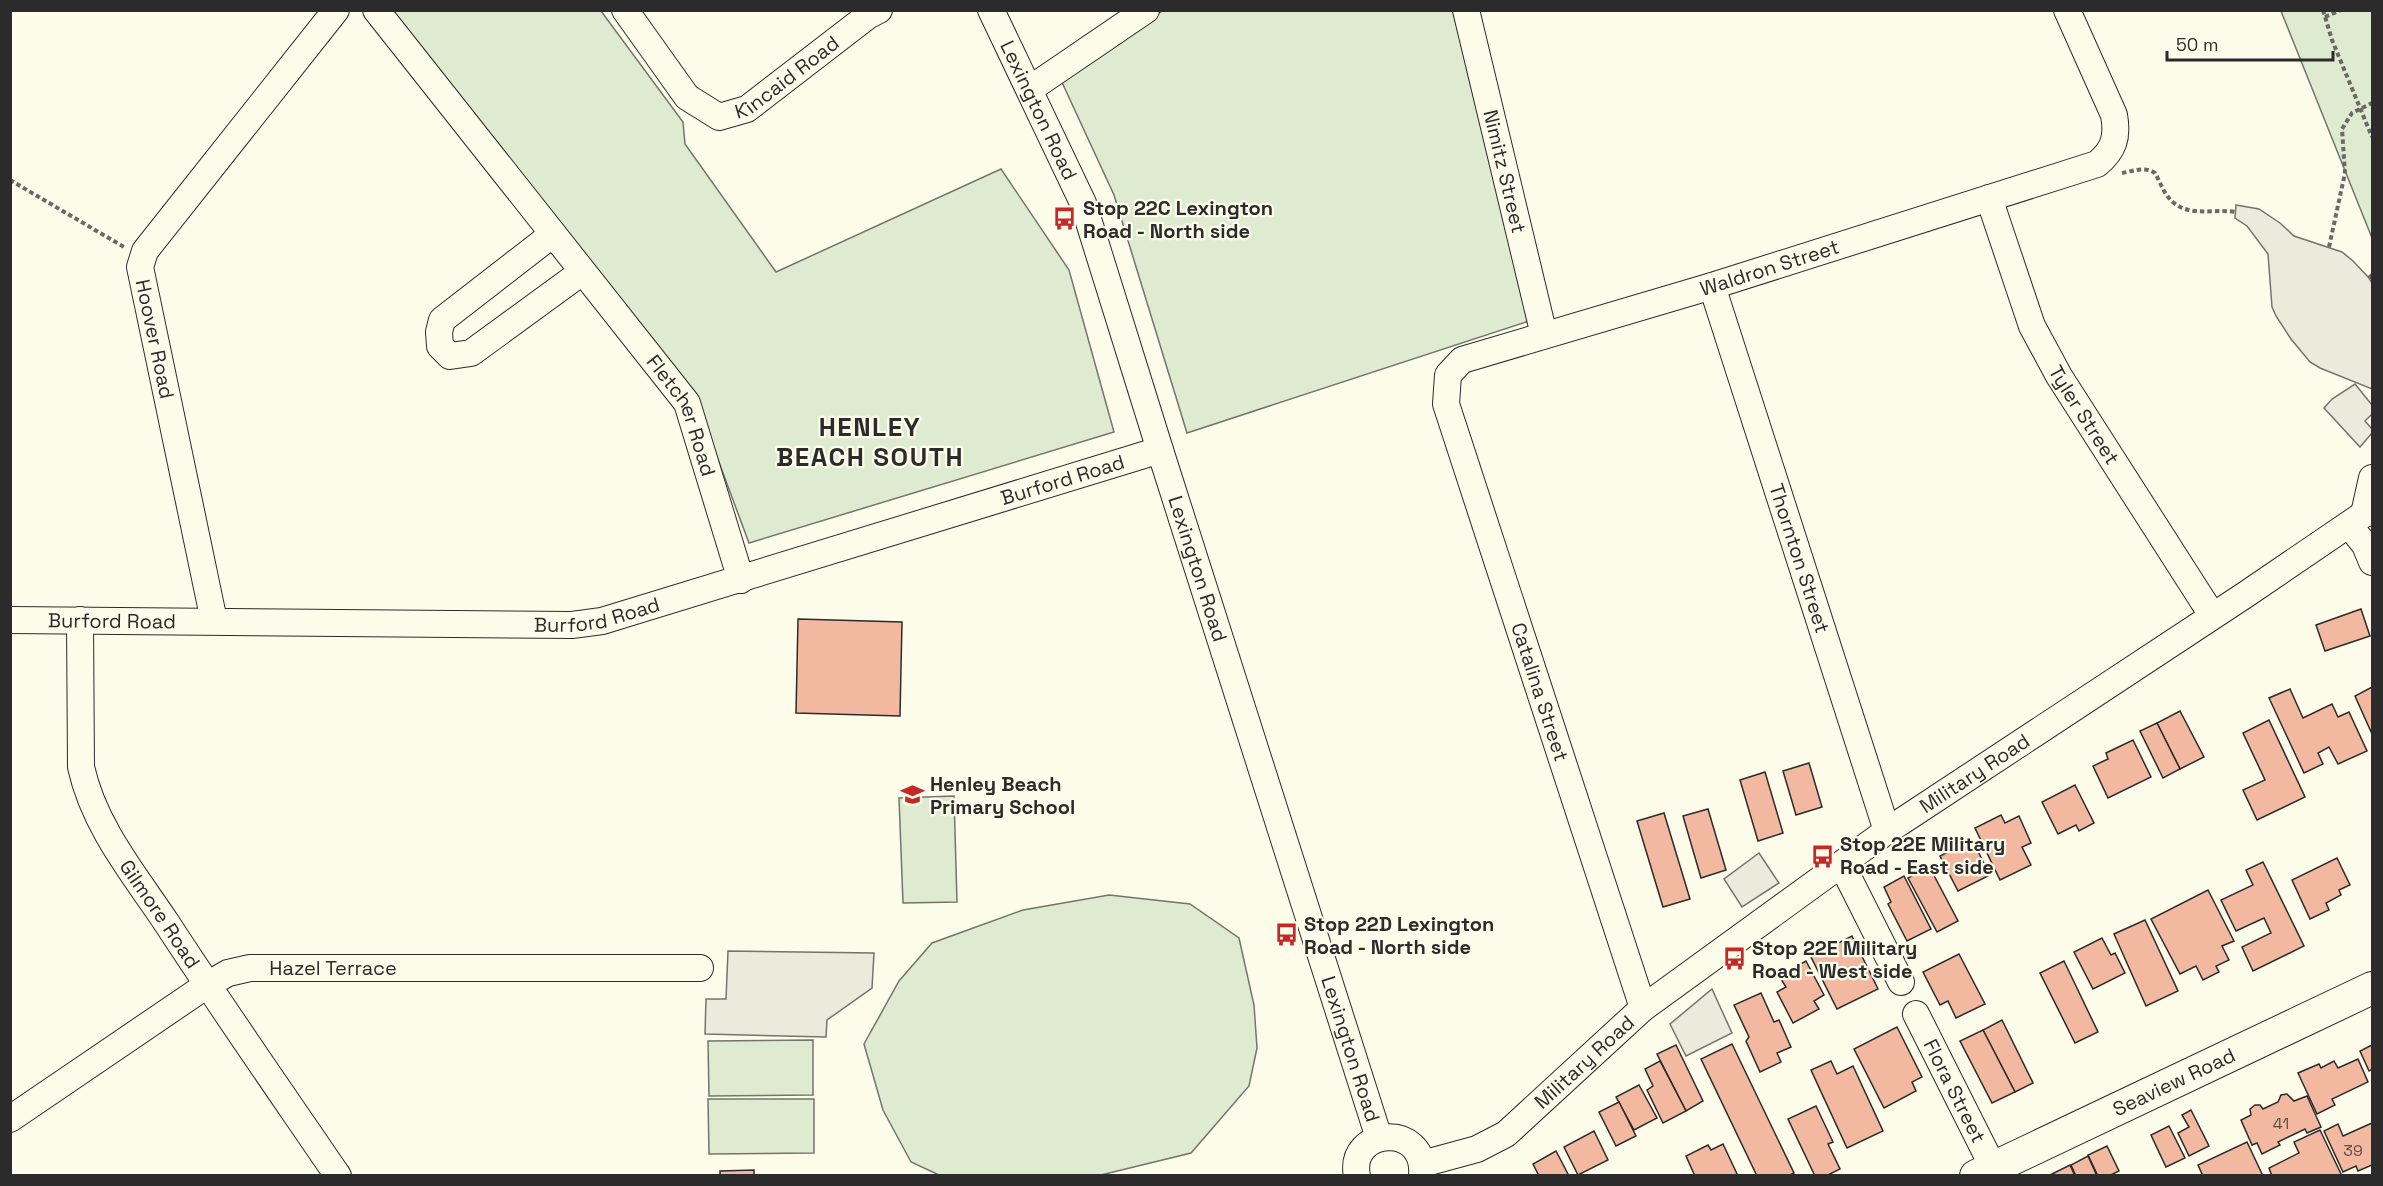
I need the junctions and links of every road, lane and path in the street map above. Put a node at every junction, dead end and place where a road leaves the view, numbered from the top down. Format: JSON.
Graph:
{"nodes":[{"id":1,"x":336,"y":10,"type":"edge"},
{"id":2,"x":376,"y":10,"type":"edge"},
{"id":3,"x":625,"y":10,"type":"edge"},
{"id":4,"x":879,"y":10,"type":"edge"},
{"id":5,"x":991,"y":10,"type":"edge"},
{"id":6,"x":1146,"y":10,"type":"edge"},
{"id":7,"x":1466,"y":10,"type":"edge"},
{"id":8,"x":2067,"y":10,"type":"edge"},
{"id":9,"x":2323,"y":10,"type":"edge"},
{"id":10,"x":2341,"y":10,"type":"edge"},
{"id":11,"x":2325,"y":17,"type":"junction"},
{"id":12,"x":1030,"y":89,"type":"junction"},
{"id":13,"x":2373,"y":103,"type":"edge"},
{"id":14,"x":2359,"y":110,"type":"junction"},
{"id":15,"x":2373,"y":137,"type":"edge"},
{"id":16,"x":2101,"y":161,"type":"junction"},
{"id":17,"x":10,"y":180,"type":"edge"},
{"id":18,"x":1989,"y":198,"type":"junction"},
{"id":19,"x":2236,"y":212,"type":"dead end"},
{"id":20,"x":553,"y":234,"type":"junction"},
{"id":21,"x":2329,"y":247,"type":"dead end"},
{"id":22,"x":142,"y":258,"type":"junction"},
{"id":23,"x":582,"y":272,"type":"junction"},
{"id":24,"x":1712,"y":286,"type":"junction"},
{"id":25,"x":1544,"y":335,"type":"junction"},
{"id":26,"x":1448,"y":375,"type":"joint"},
{"id":27,"x":1160,"y":450,"type":"junction"},
{"id":28,"x":2373,"y":478,"type":"edge"},
{"id":29,"x":2362,"y":517,"type":"edge"},
{"id":30,"x":2373,"y":562,"type":"edge"},
{"id":31,"x":741,"y":580,"type":"junction"},
{"id":32,"x":2212,"y":615,"type":"junction"},
{"id":33,"x":10,"y":620,"type":"edge"},
{"id":34,"x":80,"y":620,"type":"junction"},
{"id":35,"x":214,"y":621,"type":"junction"},
{"id":36,"x":1887,"y":831,"type":"junction"},
{"id":37,"x":1839,"y":867,"type":"junction"},
{"id":38,"x":700,"y":968,"type":"dead end"},
{"id":39,"x":1900,"y":981,"type":"dead end"},
{"id":40,"x":207,"y":985,"type":"junction"},
{"id":41,"x":2373,"y":988,"type":"edge"},
{"id":42,"x":1642,"y":1008,"type":"junction"},
{"id":43,"x":1916,"y":1014,"type":"dead end"},
{"id":44,"x":10,"y":1119,"type":"edge"},
{"id":45,"x":1379,"y":1138,"type":"junction"},
{"id":46,"x":1422,"y":1170,"type":"edge"},
{"id":47,"x":1984,"y":1171,"type":"edge"},
{"id":48,"x":338,"y":1176,"type":"edge"},
{"id":49,"x":1357,"y":1176,"type":"edge"}],
"edges":[{"from":1,"to":22,"type":"street","name":"Hoover Road"},
{"from":2,"to":20,"type":"street","name":"Fletcher Road"},
{"from":3,"to":4,"type":"street","name":"Kincaid Road"},
{"from":5,"to":12,"type":"street","name":"Lexington Road"},
{"from":6,"to":12,"type":"street"},
{"from":7,"to":25,"type":"street","name":"Nimitz Street"},
{"from":8,"to":16,"type":"street"},
{"from":9,"to":11,"type":"path"},
{"from":10,"to":11,"type":"path"},
{"from":11,"to":14,"type":"path"},
{"from":12,"to":27,"type":"street","name":"Lexington Road"},
{"from":13,"to":14,"type":"path"},
{"from":14,"to":15,"type":"path"},
{"from":14,"to":21,"type":"path"},
{"from":16,"to":18,"type":"street","name":"Waldron Street"},
{"from":16,"to":19,"type":"path"},
{"from":17,"to":22,"type":"path"},
{"from":18,"to":24,"type":"street","name":"Waldron Street"},
{"from":18,"to":32,"type":"street","name":"Tyler Street"},
{"from":20,"to":23,"type":"street","name":"Fletcher Road"},
{"from":20,"to":23,"type":"street"},
{"from":22,"to":35,"type":"street","name":"Hoover Road"},
{"from":23,"to":31,"type":"street","name":"Fletcher Road"},
{"from":24,"to":25,"type":"street","name":"Waldron Street"},
{"from":24,"to":36,"type":"street","name":"Thornton Street"},
{"from":25,"to":26,"type":"street","name":"Waldron Street"},
{"from":26,"to":42,"type":"street","name":"Catalina Street"},
{"from":27,"to":31,"type":"street","name":"Burford Road"},
{"from":27,"to":45,"type":"street","name":"Lexington Road"},
{"from":28,"to":29,"type":"street"},
{"from":29,"to":30,"type":"street"},
{"from":29,"to":32,"type":"street","name":"Military Road"},
{"from":31,"to":35,"type":"street","name":"Burford Road"},
{"from":32,"to":36,"type":"street","name":"Military Road"},
{"from":33,"to":34,"type":"street","name":"Burford Road"},
{"from":34,"to":35,"type":"street","name":"Burford Road"},
{"from":34,"to":40,"type":"street","name":"Gilmore Road"},
{"from":36,"to":37,"type":"street","name":"Military Road"},
{"from":37,"to":39,"type":"street"},
{"from":37,"to":42,"type":"street","name":"Military Road"},
{"from":38,"to":40,"type":"street","name":"Hazel Terrace"},
{"from":40,"to":44,"type":"street","name":"Hazel Terrace"},
{"from":40,"to":48,"type":"street","name":"Gilmore Road"},
{"from":41,"to":47,"type":"main road","name":"Seaview Road"},
{"from":42,"to":46,"type":"street","name":"Military Road"},
{"from":43,"to":47,"type":"street","name":"Flora Street"},
{"from":45,"to":46,"type":"street"},
{"from":45,"to":49,"type":"street"}]}
